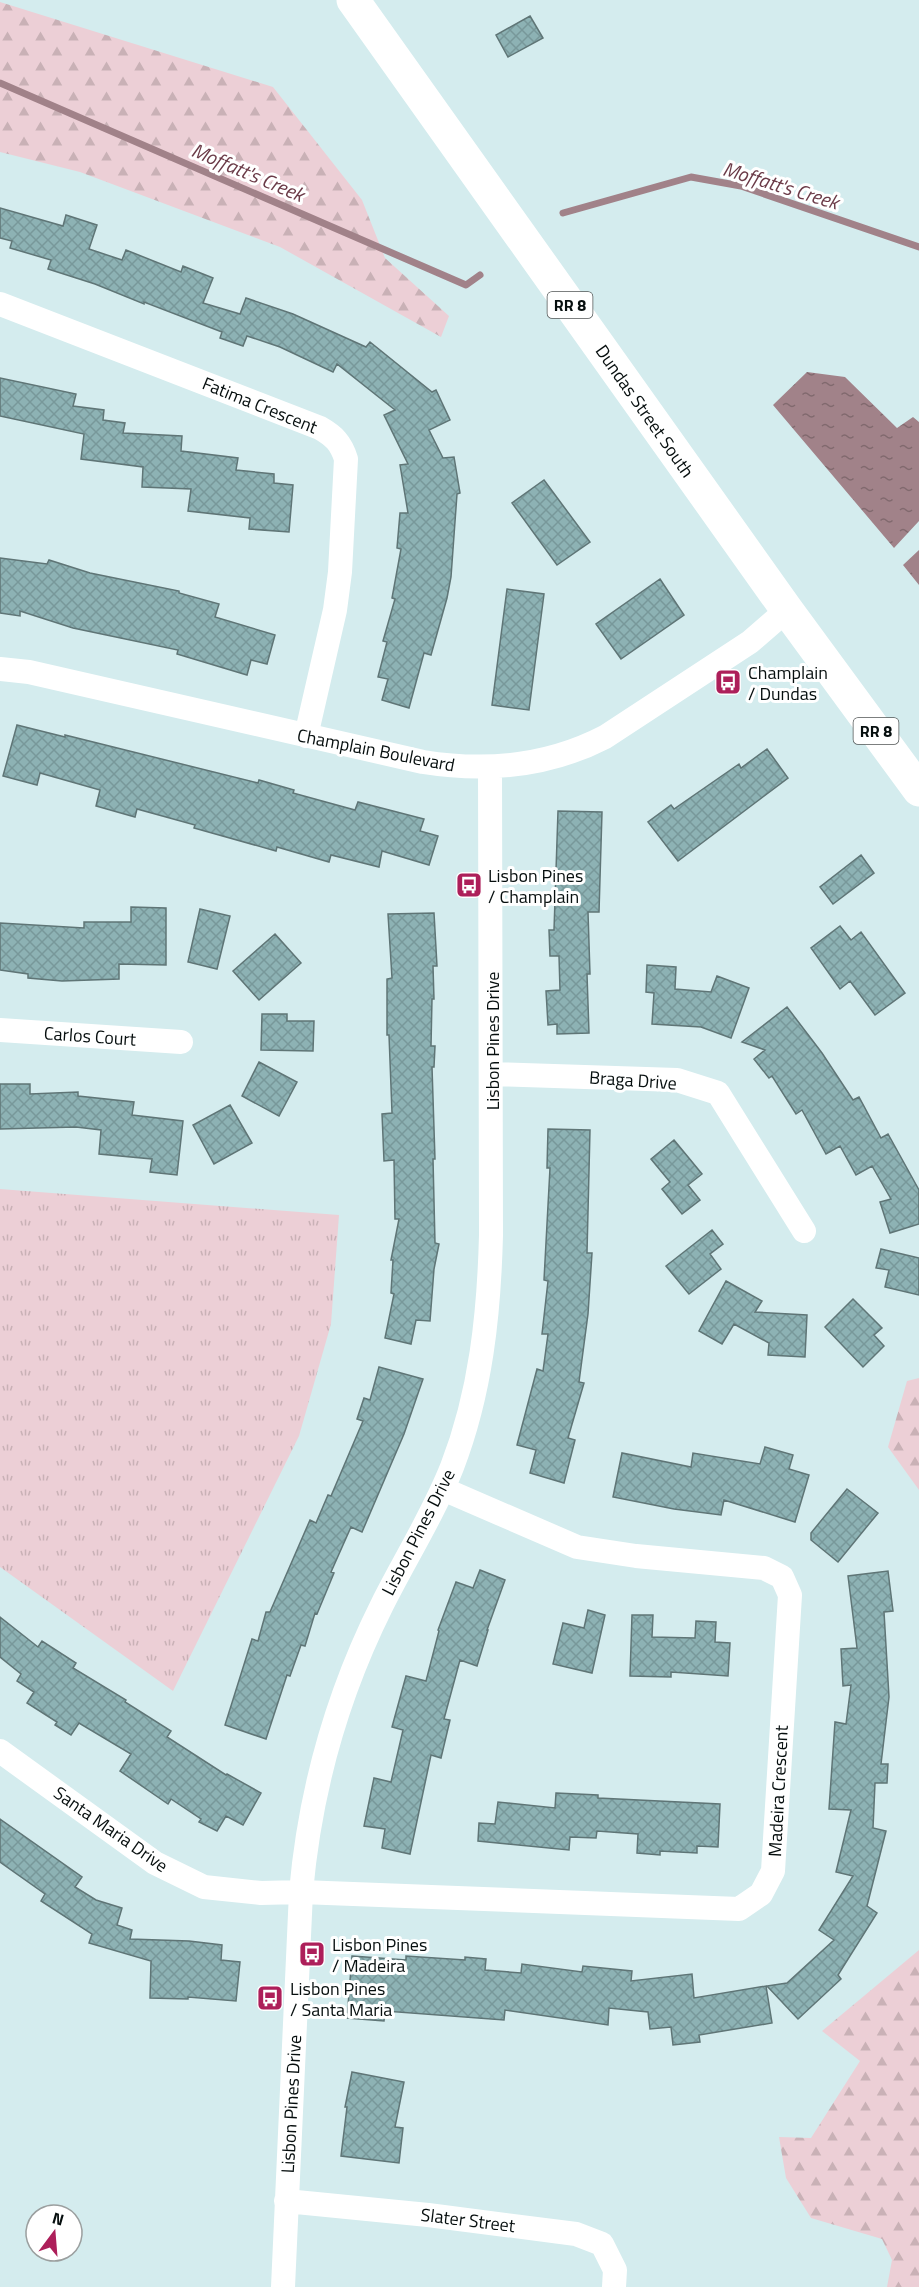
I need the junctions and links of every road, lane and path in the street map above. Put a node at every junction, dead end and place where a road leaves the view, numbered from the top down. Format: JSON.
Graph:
{"nodes":[{"id":1,"x":352,"y":0,"type":"edge"},
{"id":2,"x":0,"y":304,"type":"edge"},
{"id":3,"x":787,"y":610,"type":"junction"},
{"id":4,"x":0,"y":669,"type":"edge"},
{"id":5,"x":306,"y":736,"type":"junction"},
{"id":6,"x":490,"y":767,"type":"junction"},
{"id":7,"x":919,"y":790,"type":"edge"},
{"id":8,"x":0,"y":1030,"type":"edge"},
{"id":9,"x":181,"y":1042,"type":"dead end"},
{"id":10,"x":492,"y":1074,"type":"junction"},
{"id":11,"x":804,"y":1231,"type":"dead end"},
{"id":12,"x":443,"y":1489,"type":"junction"},
{"id":13,"x":0,"y":1750,"type":"edge"},
{"id":14,"x":301,"y":1892,"type":"junction"},
{"id":15,"x":286,"y":2201,"type":"junction"},
{"id":16,"x":283,"y":2287,"type":"edge"},
{"id":17,"x":614,"y":2287,"type":"edge"}],
"edges":[{"from":1,"to":3,"type":"main road","name":"Dundas Street South","number":"RR 8"},
{"from":2,"to":5,"type":"street","name":"Fatima Crescent"},
{"from":3,"to":6,"type":"street","name":"Champlain Boulevard"},
{"from":3,"to":7,"type":"main road","name":"Dundas Street South","number":"RR 8"},
{"from":4,"to":5,"type":"street","name":"Champlain Boulevard"},
{"from":5,"to":6,"type":"street","name":"Champlain Boulevard"},
{"from":6,"to":10,"type":"street","name":"Lisbon Pines Drive"},
{"from":8,"to":9,"type":"street","name":"Carlos Court"},
{"from":10,"to":11,"type":"street","name":"Braga Drive"},
{"from":10,"to":12,"type":"street","name":"Lisbon Pines Drive"},
{"from":12,"to":14,"type":"street","name":"Lisbon Pines Drive"},
{"from":12,"to":14,"type":"street","name":"Madeira Crescent"},
{"from":13,"to":14,"type":"street","name":"Santa Maria Drive"},
{"from":14,"to":15,"type":"street","name":"Lisbon Pines Drive"},
{"from":15,"to":16,"type":"street","name":"Lisbon Pines Drive"},
{"from":15,"to":17,"type":"street","name":"Slater Street"}]}
